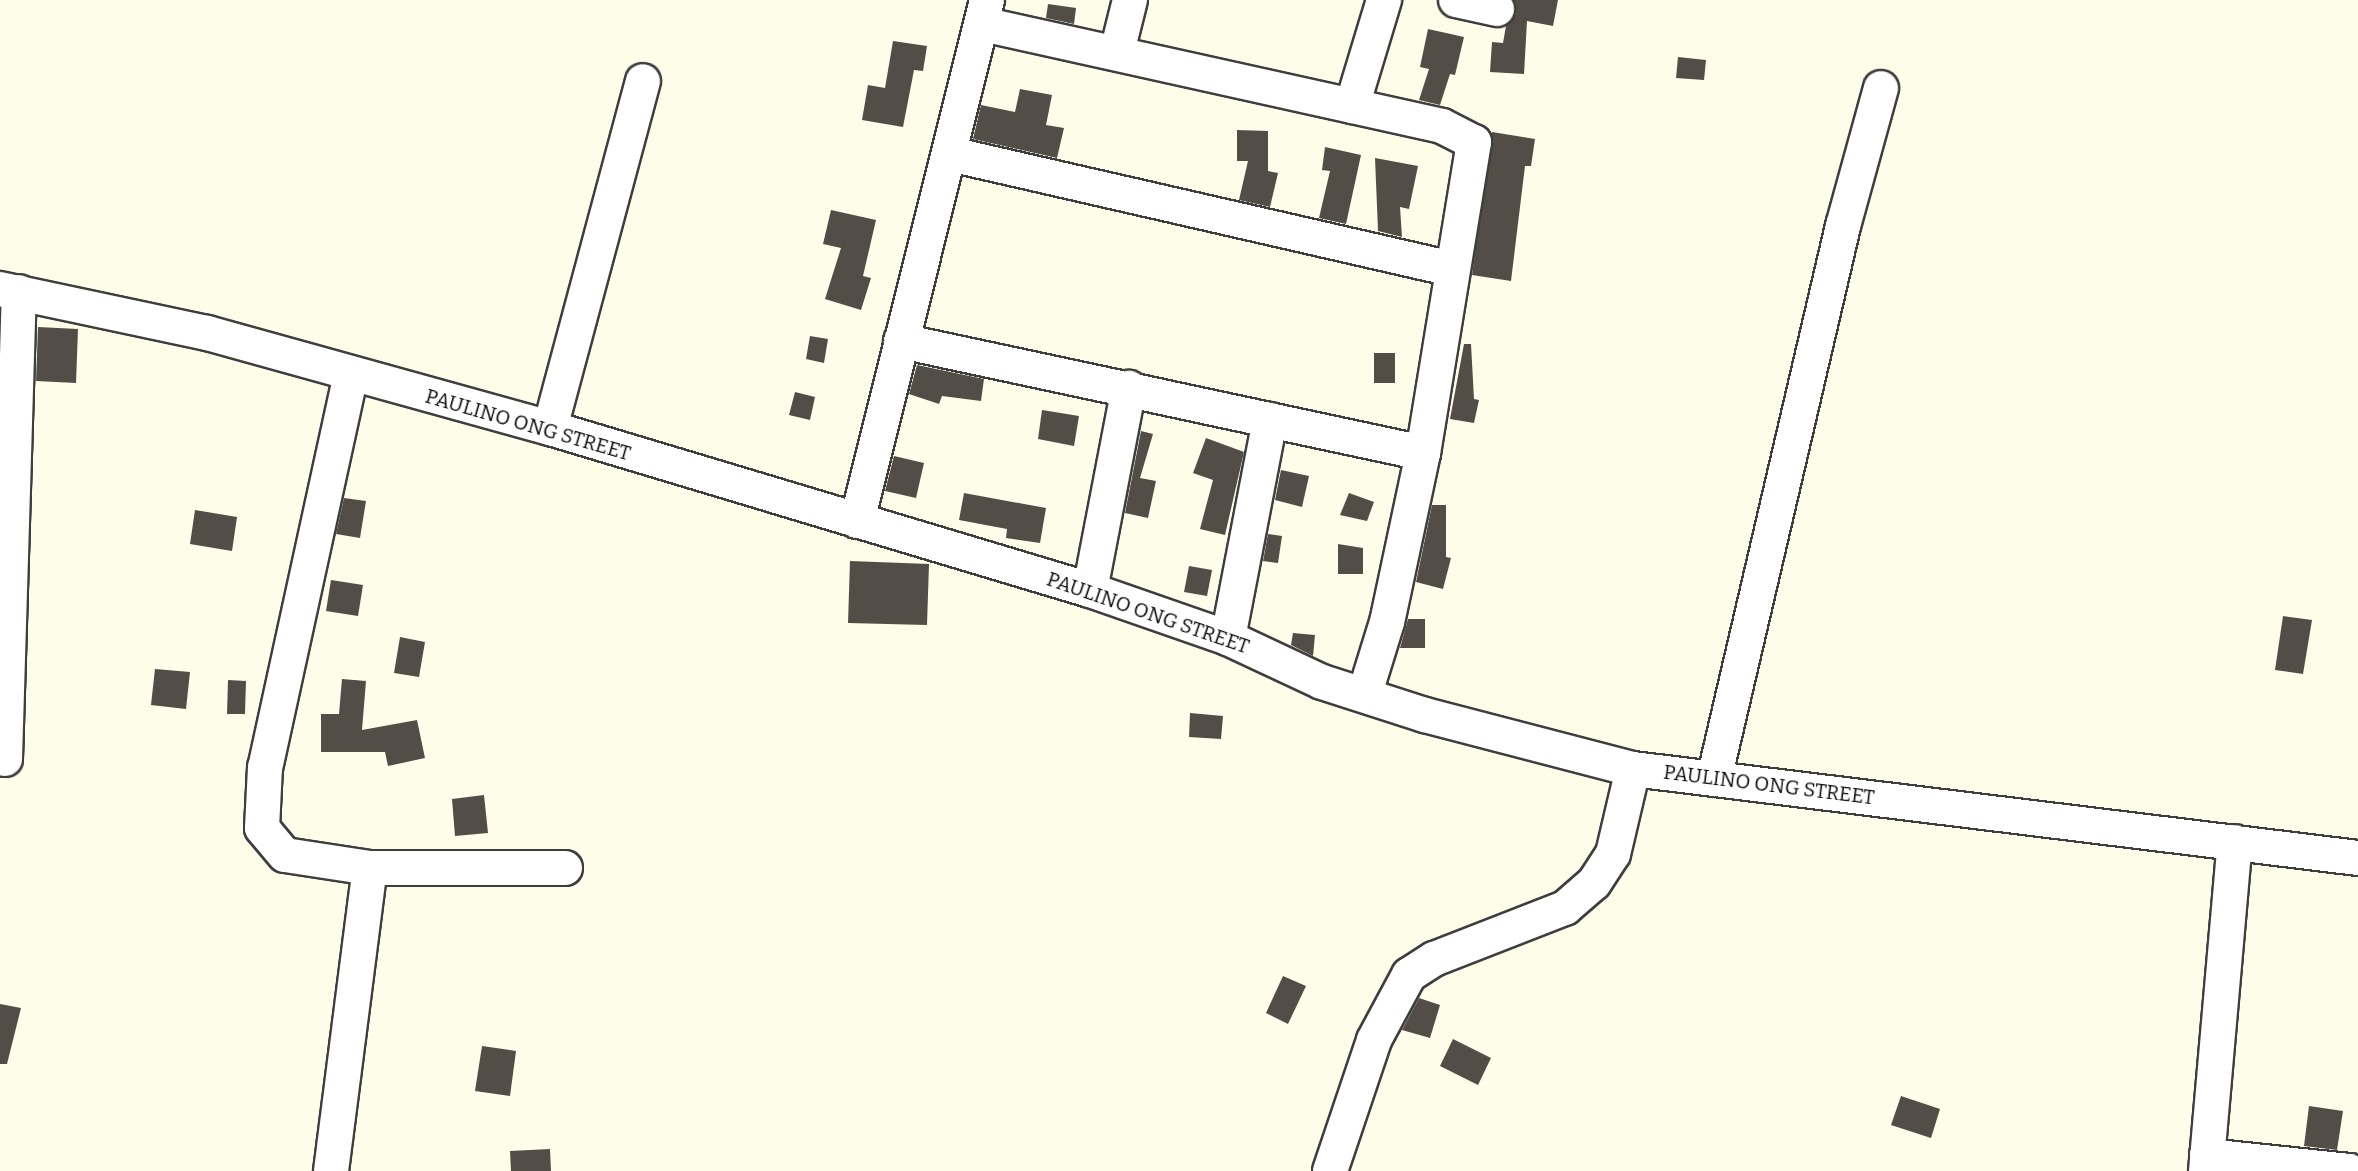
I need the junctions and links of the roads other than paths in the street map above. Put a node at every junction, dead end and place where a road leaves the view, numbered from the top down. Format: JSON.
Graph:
{"nodes":[{"id":1,"x":1130,"y":0,"type":"edge"},
{"id":2,"x":1384,"y":0,"type":"edge"},
{"id":3,"x":1456,"y":0,"type":"edge"},
{"id":4,"x":1497,"y":9,"type":"dead end"},
{"id":5,"x":984,"y":12,"type":"edge"},
{"id":6,"x":1117,"y":52,"type":"junction"},
{"id":7,"x":643,"y":81,"type":"dead end"},
{"id":8,"x":1881,"y":88,"type":"dead end"},
{"id":9,"x":1352,"y":106,"type":"junction"},
{"id":10,"x":950,"y":154,"type":"junction"},
{"id":11,"x":1452,"y":269,"type":"junction"},
{"id":12,"x":10,"y":290,"type":"edge"},
{"id":13,"x":901,"y":341,"type":"junction"},
{"id":14,"x":351,"y":374,"type":"junction"},
{"id":15,"x":1129,"y":388,"type":"junction"},
{"id":16,"x":1270,"y":420,"type":"junction"},
{"id":17,"x":550,"y":428,"type":"junction"},
{"id":18,"x":1423,"y":453,"type":"junction"},
{"id":19,"x":857,"y":521,"type":"junction"},
{"id":20,"x":1090,"y":590,"type":"junction"},
{"id":21,"x":1228,"y":638,"type":"junction"},
{"id":22,"x":1365,"y":693,"type":"junction"},
{"id":23,"x":5,"y":759,"type":"dead end"},
{"id":24,"x":1633,"y":769,"type":"junction"},
{"id":25,"x":1714,"y":779,"type":"junction"},
{"id":26,"x":2235,"y":842,"type":"junction"},
{"id":27,"x":2358,"y":858,"type":"edge"},
{"id":28,"x":370,"y":868,"type":"junction"},
{"id":29,"x":565,"y":868,"type":"dead end"},
{"id":30,"x":2207,"y":1164,"type":"edge"},
{"id":31,"x":331,"y":1171,"type":"edge"},
{"id":32,"x":1330,"y":1171,"type":"edge"},
{"id":33,"x":2349,"y":1171,"type":"edge"}],
"edges":[{"from":1,"to":6,"type":"street"},
{"from":2,"to":9,"type":"street"},
{"from":3,"to":4,"type":"street"},
{"from":5,"to":6,"type":"street"},
{"from":5,"to":10,"type":"street"},
{"from":6,"to":9,"type":"street"},
{"from":7,"to":17,"type":"street"},
{"from":8,"to":25,"type":"street"},
{"from":9,"to":11,"type":"street"},
{"from":10,"to":11,"type":"street"},
{"from":10,"to":13,"type":"street"},
{"from":11,"to":18,"type":"street"},
{"from":12,"to":14,"type":"street","name":"PAULINO ONG STREET"},
{"from":12,"to":23,"type":"street"},
{"from":13,"to":15,"type":"street"},
{"from":13,"to":19,"type":"street"},
{"from":14,"to":17,"type":"street","name":"PAULINO ONG STREET"},
{"from":14,"to":28,"type":"street"},
{"from":15,"to":16,"type":"street"},
{"from":15,"to":20,"type":"street"},
{"from":16,"to":18,"type":"street"},
{"from":16,"to":21,"type":"street"},
{"from":17,"to":19,"type":"street","name":"PAULINO ONG STREET"},
{"from":18,"to":22,"type":"street"},
{"from":19,"to":20,"type":"street","name":"PAULINO ONG STREET"},
{"from":20,"to":21,"type":"street","name":"PAULINO ONG STREET"},
{"from":21,"to":22,"type":"street","name":"PAULINO ONG STREET"},
{"from":22,"to":24,"type":"street","name":"PAULINO ONG STREET"},
{"from":24,"to":25,"type":"street","name":"PAULINO ONG STREET"},
{"from":24,"to":32,"type":"street"},
{"from":25,"to":26,"type":"street","name":"PAULINO ONG STREET"},
{"from":26,"to":27,"type":"street","name":"PAULINO ONG STREET"},
{"from":26,"to":30,"type":"street"},
{"from":28,"to":29,"type":"street"},
{"from":28,"to":31,"type":"street"},
{"from":30,"to":33,"type":"street"}]}
